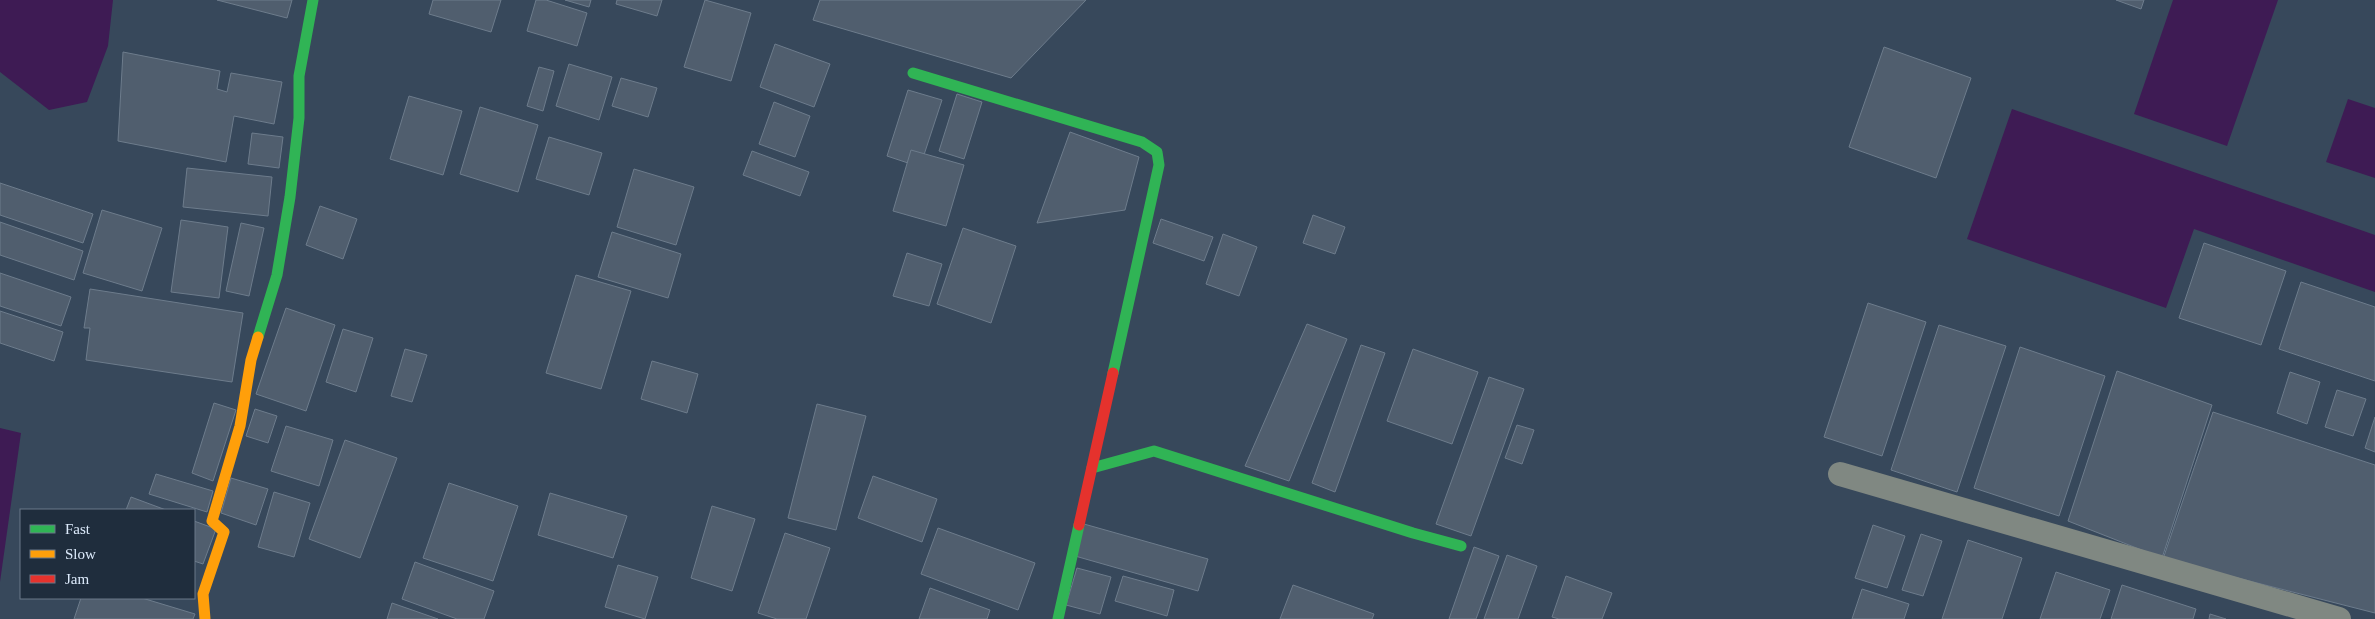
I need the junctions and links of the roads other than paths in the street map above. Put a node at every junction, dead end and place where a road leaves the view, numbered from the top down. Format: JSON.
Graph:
{"nodes":[{"id":1,"x":313,"y":0,"type":"edge"},
{"id":2,"x":913,"y":73,"type":"dead end"},
{"id":3,"x":1092,"y":468,"type":"junction"},
{"id":4,"x":1840,"y":474,"type":"dead end"},
{"id":5,"x":1461,"y":546,"type":"dead end"},
{"id":6,"x":205,"y":619,"type":"edge"},
{"id":7,"x":1058,"y":619,"type":"edge"},
{"id":8,"x":2339,"y":619,"type":"edge"}],
"edges":[{"from":1,"to":6,"type":"street"},
{"from":2,"to":3,"type":"street"},
{"from":3,"to":5,"type":"street"},
{"from":3,"to":7,"type":"street"},
{"from":4,"to":8,"type":"lane"}]}
